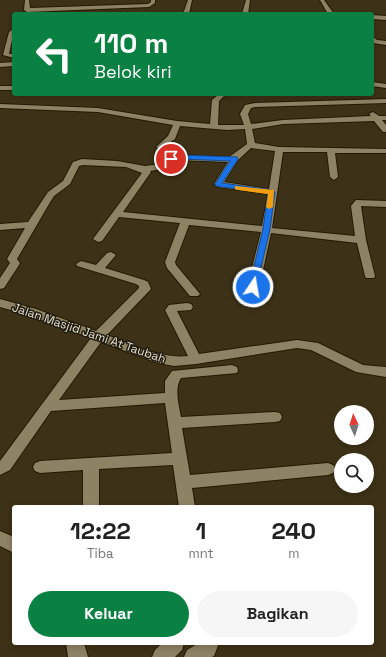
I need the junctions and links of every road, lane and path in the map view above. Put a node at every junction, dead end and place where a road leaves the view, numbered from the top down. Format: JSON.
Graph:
{"nodes":[{"id":1,"x":27,"y":0,"type":"edge"},
{"id":2,"x":106,"y":0,"type":"edge"},
{"id":3,"x":153,"y":0,"type":"edge"},
{"id":4,"x":190,"y":0,"type":"edge"},
{"id":5,"x":248,"y":0,"type":"edge"},
{"id":6,"x":322,"y":0,"type":"edge"},
{"id":7,"x":108,"y":6,"type":"junction"},
{"id":8,"x":126,"y":6,"type":"junction"},
{"id":9,"x":128,"y":12,"type":"edge"},
{"id":10,"x":187,"y":12,"type":"edge"},
{"id":11,"x":245,"y":12,"type":"edge"},
{"id":12,"x":330,"y":12,"type":"edge"},
{"id":13,"x":374,"y":17,"type":"edge"},
{"id":14,"x":386,"y":18,"type":"edge"},
{"id":15,"x":4,"y":31,"type":"dead end"},
{"id":16,"x":12,"y":32,"type":"edge"},
{"id":17,"x":12,"y":34,"type":"edge"},
{"id":18,"x":374,"y":41,"type":"edge"},
{"id":19,"x":386,"y":44,"type":"edge"},
{"id":20,"x":7,"y":46,"type":"junction"},
{"id":21,"x":12,"y":46,"type":"edge"},
{"id":22,"x":12,"y":56,"type":"edge"},
{"id":23,"x":12,"y":64,"type":"edge"},
{"id":24,"x":0,"y":65,"type":"edge"},
{"id":25,"x":374,"y":84,"type":"edge"},
{"id":26,"x":386,"y":86,"type":"edge"},
{"id":27,"x":0,"y":88,"type":"edge"},
{"id":28,"x":12,"y":88,"type":"edge"},
{"id":29,"x":221,"y":96,"type":"edge"},
{"id":30,"x":362,"y":96,"type":"edge"},
{"id":31,"x":364,"y":101,"type":"junction"},
{"id":32,"x":386,"y":101,"type":"edge"},
{"id":33,"x":0,"y":106,"type":"edge"},
{"id":34,"x":386,"y":118,"type":"edge"},
{"id":35,"x":377,"y":119,"type":"junction"},
{"id":36,"x":177,"y":123,"type":"junction"},
{"id":37,"x":214,"y":126,"type":"junction"},
{"id":38,"x":248,"y":127,"type":"junction"},
{"id":39,"x":386,"y":130,"type":"edge"},
{"id":40,"x":251,"y":145,"type":"junction"},
{"id":41,"x":160,"y":147,"type":"dead end"},
{"id":42,"x":279,"y":149,"type":"junction"},
{"id":43,"x":331,"y":150,"type":"junction"},
{"id":44,"x":386,"y":151,"type":"edge"},
{"id":45,"x":234,"y":159,"type":"junction"},
{"id":46,"x":145,"y":169,"type":"junction"},
{"id":47,"x":334,"y":177,"type":"dead end"},
{"id":48,"x":271,"y":192,"type":"junction"},
{"id":49,"x":386,"y":204,"type":"edge"},
{"id":50,"x":118,"y":214,"type":"junction"},
{"id":51,"x":185,"y":222,"type":"junction"},
{"id":52,"x":33,"y":225,"type":"junction"},
{"id":53,"x":0,"y":227,"type":"edge"},
{"id":54,"x":267,"y":229,"type":"junction"},
{"id":55,"x":98,"y":239,"type":"dead end"},
{"id":56,"x":361,"y":240,"type":"junction"},
{"id":57,"x":111,"y":255,"type":"dead end"},
{"id":58,"x":81,"y":264,"type":"dead end"},
{"id":59,"x":98,"y":269,"type":"junction"},
{"id":60,"x":370,"y":276,"type":"dead end"},
{"id":61,"x":0,"y":286,"type":"edge"},
{"id":62,"x":260,"y":292,"type":"dead end"},
{"id":63,"x":194,"y":294,"type":"dead end"},
{"id":64,"x":0,"y":303,"type":"edge"},
{"id":65,"x":187,"y":307,"type":"dead end"},
{"id":66,"x":99,"y":336,"type":"junction"},
{"id":67,"x":196,"y":360,"type":"junction"},
{"id":68,"x":232,"y":370,"type":"dead end"},
{"id":69,"x":386,"y":372,"type":"edge"},
{"id":70,"x":171,"y":398,"type":"junction"},
{"id":71,"x":47,"y":406,"type":"junction"},
{"id":72,"x":275,"y":417,"type":"dead end"},
{"id":73,"x":175,"y":423,"type":"junction"},
{"id":74,"x":180,"y":459,"type":"junction"},
{"id":75,"x":91,"y":463,"type":"junction"},
{"id":76,"x":40,"y":467,"type":"dead end"},
{"id":77,"x":0,"y":469,"type":"edge"},
{"id":78,"x":328,"y":469,"type":"dead end"},
{"id":79,"x":184,"y":482,"type":"junction"},
{"id":80,"x":91,"y":505,"type":"edge"},
{"id":81,"x":187,"y":505,"type":"edge"},
{"id":82,"x":0,"y":538,"type":"edge"},
{"id":83,"x":12,"y":544,"type":"edge"},
{"id":84,"x":75,"y":645,"type":"edge"},
{"id":85,"x":173,"y":645,"type":"edge"},
{"id":86,"x":209,"y":645,"type":"edge"},
{"id":87,"x":78,"y":657,"type":"edge"},
{"id":88,"x":162,"y":657,"type":"edge"},
{"id":89,"x":194,"y":657,"type":"edge"}],
"edges":[{"from":1,"to":7,"type":"street"},
{"from":2,"to":7,"type":"street"},
{"from":3,"to":8,"type":"street"},
{"from":4,"to":10,"type":"street"},
{"from":5,"to":11,"type":"street"},
{"from":6,"to":12,"type":"street"},
{"from":7,"to":8,"type":"street"},
{"from":8,"to":9,"type":"street"},
{"from":13,"to":14,"type":"street"},
{"from":15,"to":16,"type":"street"},
{"from":17,"to":20,"type":"street"},
{"from":18,"to":19,"type":"street"},
{"from":20,"to":21,"type":"street"},
{"from":20,"to":22,"type":"street"},
{"from":23,"to":24,"type":"street"},
{"from":25,"to":26,"type":"street"},
{"from":27,"to":28,"type":"street"},
{"from":29,"to":37,"type":"street"},
{"from":30,"to":32,"type":"street"},
{"from":31,"to":32,"type":"street"},
{"from":31,"to":35,"type":"street"},
{"from":31,"to":38,"type":"street"},
{"from":33,"to":36,"type":"street"},
{"from":34,"to":35,"type":"street"},
{"from":35,"to":38,"type":"street"},
{"from":35,"to":39,"type":"street"},
{"from":36,"to":37,"type":"street"},
{"from":36,"to":41,"type":"street"},
{"from":37,"to":38,"type":"street"},
{"from":38,"to":40,"type":"street"},
{"from":40,"to":42,"type":"street"},
{"from":40,"to":45,"type":"street"},
{"from":42,"to":43,"type":"street"},
{"from":42,"to":48,"type":"street"},
{"from":43,"to":44,"type":"street"},
{"from":43,"to":47,"type":"street"},
{"from":45,"to":46,"type":"street"},
{"from":45,"to":48,"type":"street"},
{"from":46,"to":50,"type":"street"},
{"from":46,"to":52,"type":"street"},
{"from":48,"to":54,"type":"street"},
{"from":49,"to":56,"type":"street"},
{"from":50,"to":51,"type":"street"},
{"from":50,"to":55,"type":"street"},
{"from":51,"to":54,"type":"street"},
{"from":51,"to":63,"type":"street"},
{"from":52,"to":53,"type":"street"},
{"from":52,"to":61,"type":"street"},
{"from":54,"to":56,"type":"street"},
{"from":54,"to":62,"type":"street"},
{"from":56,"to":60,"type":"street"},
{"from":57,"to":59,"type":"street"},
{"from":58,"to":59,"type":"street"},
{"from":59,"to":66,"type":"street"},
{"from":64,"to":66,"type":"street","name":"Jalan Masjid Jami At Taubah"},
{"from":65,"to":67,"type":"street"},
{"from":66,"to":67,"type":"street","name":"Jalan Masjid Jami At Taubah"},
{"from":66,"to":71,"type":"street"},
{"from":67,"to":69,"type":"street","name":"Jalan Masjid Jami At Taubah"},
{"from":68,"to":70,"type":"street"},
{"from":70,"to":71,"type":"street"},
{"from":70,"to":73,"type":"street"},
{"from":71,"to":77,"type":"street"},
{"from":72,"to":73,"type":"street"},
{"from":73,"to":74,"type":"street"},
{"from":74,"to":75,"type":"street"},
{"from":74,"to":79,"type":"street"},
{"from":75,"to":76,"type":"street"},
{"from":75,"to":80,"type":"street"},
{"from":78,"to":79,"type":"street"},
{"from":79,"to":81,"type":"street"},
{"from":82,"to":83,"type":"street"},
{"from":84,"to":87,"type":"street"},
{"from":85,"to":88,"type":"street"},
{"from":86,"to":89,"type":"street"}]}
